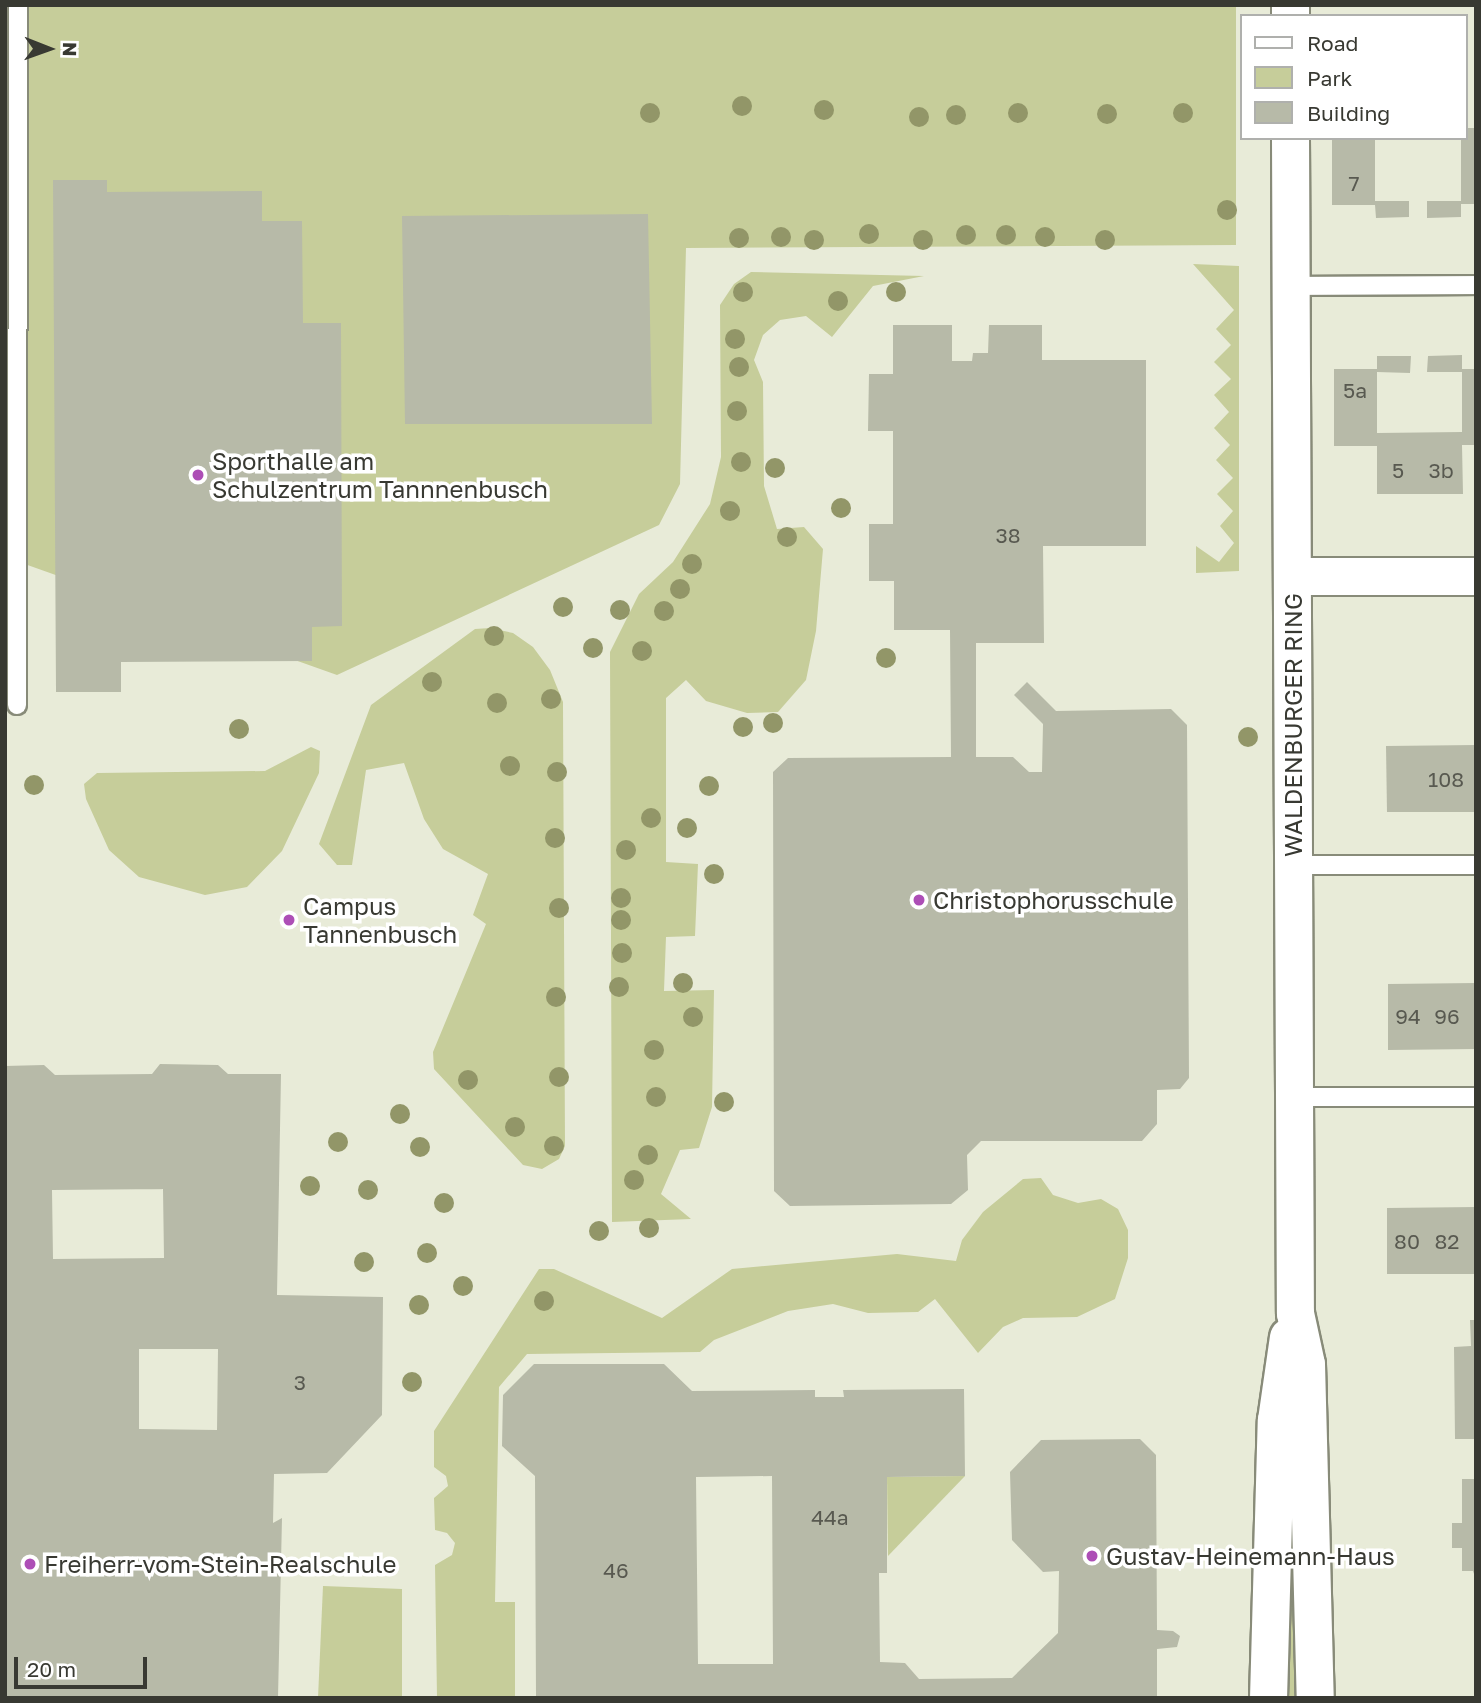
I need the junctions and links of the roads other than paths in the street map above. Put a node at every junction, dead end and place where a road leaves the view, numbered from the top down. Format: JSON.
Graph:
{"nodes":[{"id":1,"x":18,"y":5,"type":"edge"},
{"id":2,"x":1290,"y":140,"type":"edge"},
{"id":3,"x":1476,"y":285,"type":"edge"},
{"id":4,"x":1291,"y":286,"type":"junction"},
{"id":5,"x":1292,"y":576,"type":"junction"},
{"id":6,"x":1476,"y":576,"type":"edge"},
{"id":7,"x":18,"y":705,"type":"dead end"},
{"id":8,"x":1293,"y":865,"type":"junction"},
{"id":9,"x":1476,"y":865,"type":"edge"},
{"id":10,"x":1294,"y":1097,"type":"junction"},
{"id":11,"x":1476,"y":1097,"type":"edge"},
{"id":12,"x":1295,"y":1312,"type":"junction"},
{"id":13,"x":1268,"y":1698,"type":"edge"},
{"id":14,"x":1315,"y":1698,"type":"edge"}],
"edges":[{"from":1,"to":7,"type":"lane"},
{"from":2,"to":4,"type":"street","name":"WALDENBURGER RING"},
{"from":3,"to":4,"type":"lane"},
{"from":4,"to":5,"type":"street","name":"WALDENBURGER RING"},
{"from":5,"to":6,"type":"street"},
{"from":5,"to":8,"type":"street","name":"WALDENBURGER RING"},
{"from":8,"to":9,"type":"lane"},
{"from":8,"to":10,"type":"street","name":"WALDENBURGER RING"},
{"from":10,"to":11,"type":"lane"},
{"from":10,"to":12,"type":"street","name":"WALDENBURGER RING"},
{"from":12,"to":13,"type":"street","name":"WALDENBURGER RING"},
{"from":12,"to":14,"type":"street","name":"WALDENBURGER RING"}]}
